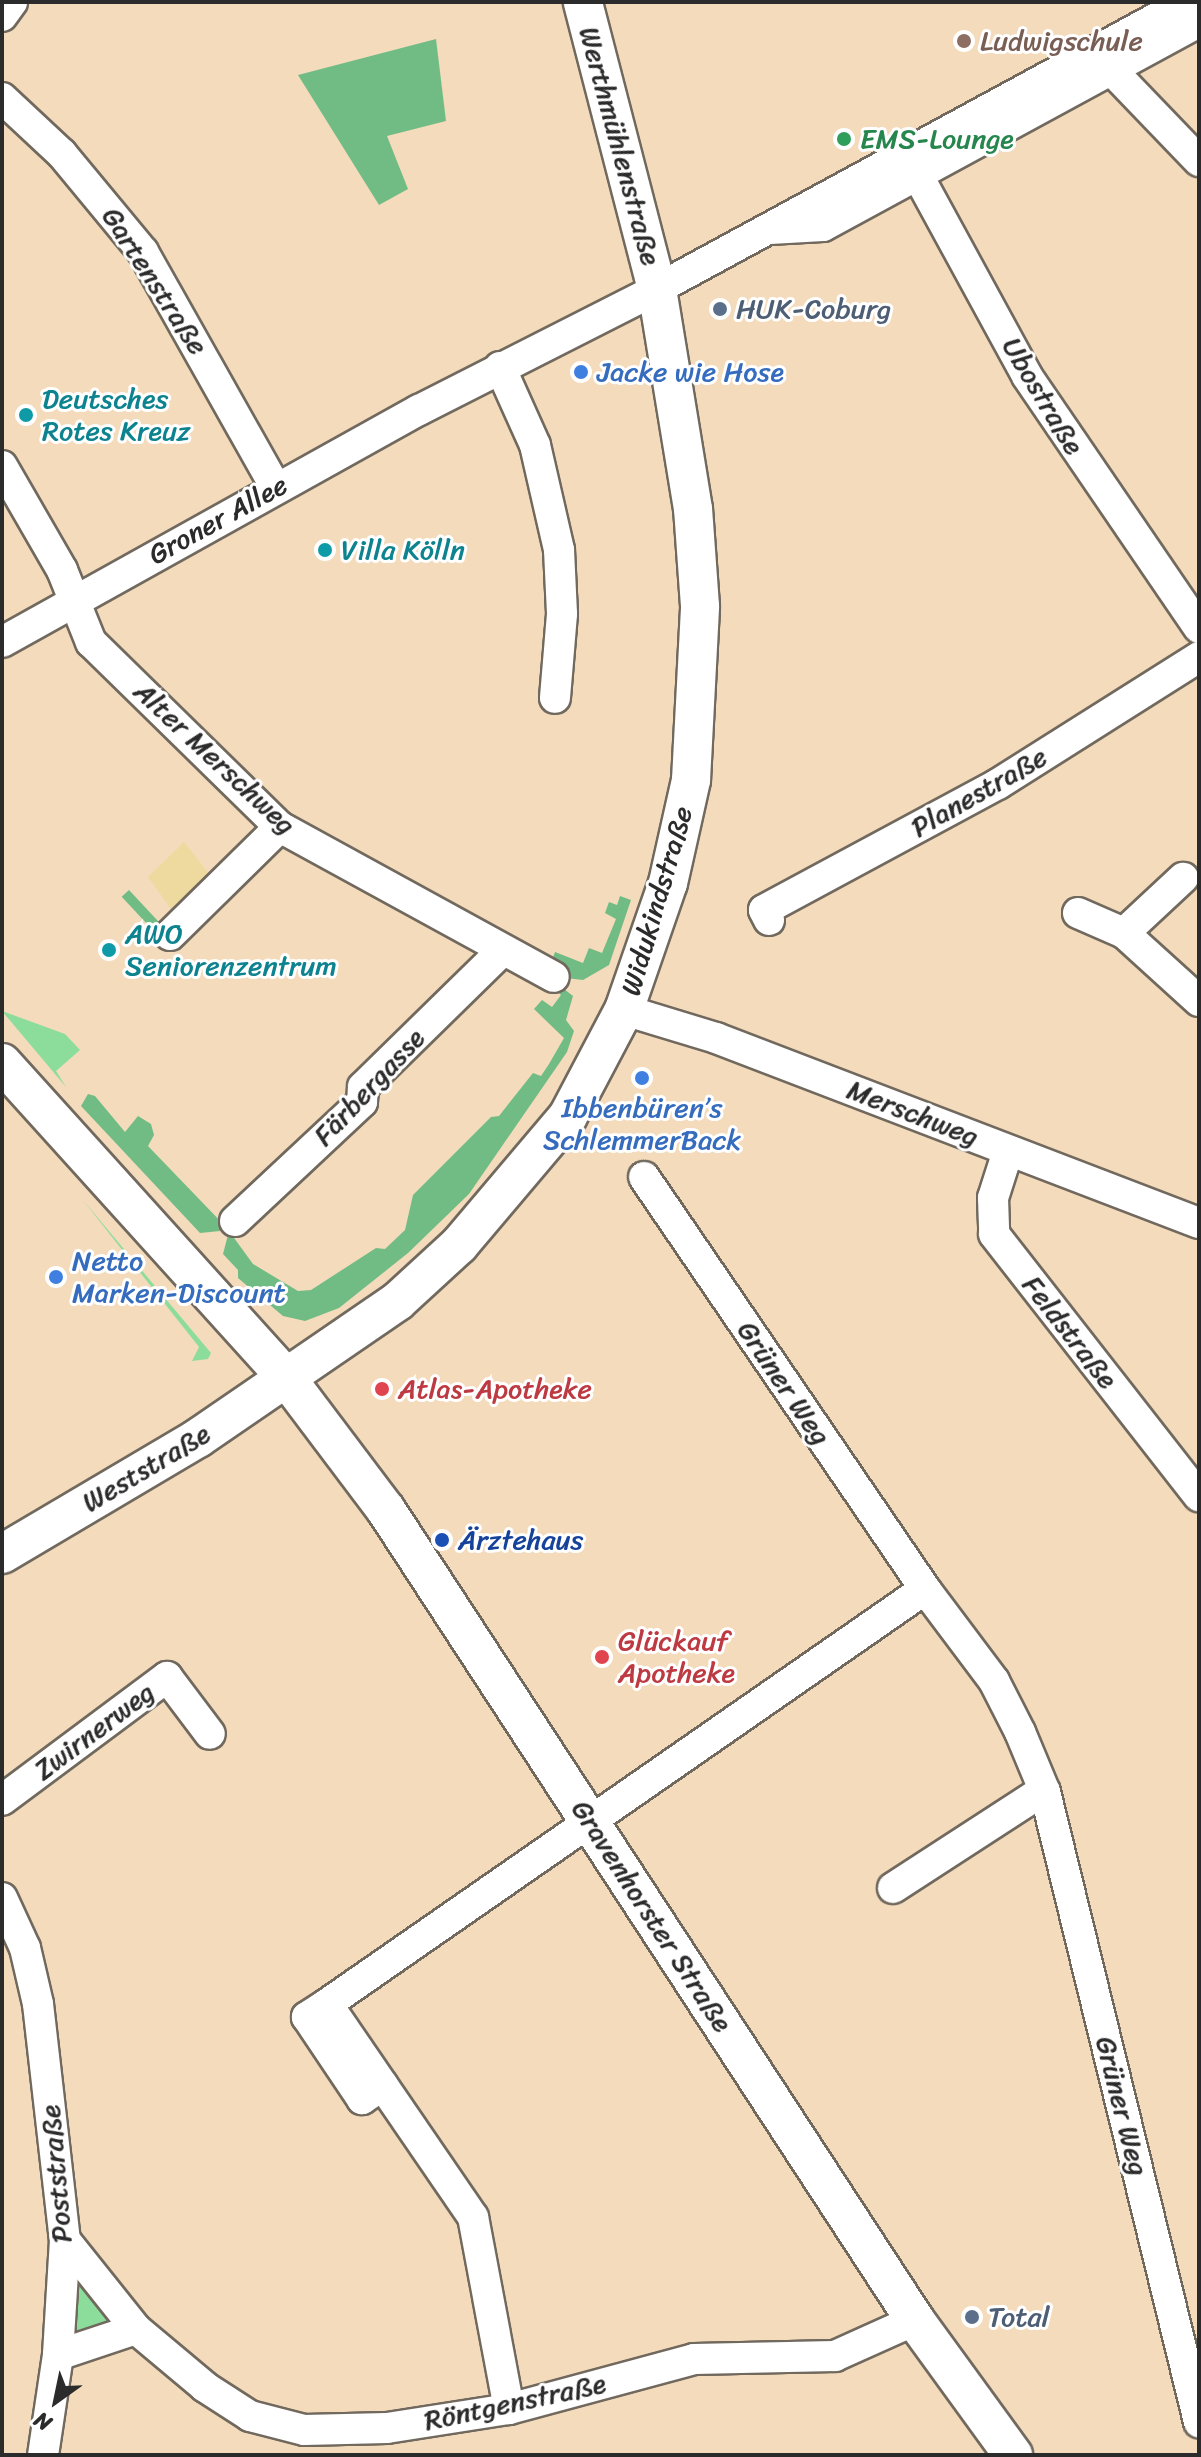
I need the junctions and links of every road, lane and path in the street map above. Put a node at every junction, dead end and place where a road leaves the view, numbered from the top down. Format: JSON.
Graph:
{"nodes":[{"id":1,"x":12,"y":2,"type":"edge"},
{"id":2,"x":583,"y":2,"type":"edge"},
{"id":3,"x":1186,"y":2,"type":"edge"},
{"id":4,"x":2,"y":16,"type":"edge"},
{"id":5,"x":1199,"y":22,"type":"edge"},
{"id":6,"x":1102,"y":61,"type":"junction"},
{"id":7,"x":2,"y":98,"type":"edge"},
{"id":8,"x":1199,"y":161,"type":"edge"},
{"id":9,"x":908,"y":164,"type":"junction"},
{"id":10,"x":657,"y":289,"type":"junction"},
{"id":11,"x":500,"y":367,"type":"junction"},
{"id":12,"x":2,"y":466,"type":"edge"},
{"id":13,"x":276,"y":488,"type":"junction"},
{"id":14,"x":72,"y":602,"type":"junction"},
{"id":15,"x":1199,"y":628,"type":"edge"},
{"id":16,"x":2,"y":642,"type":"edge"},
{"id":17,"x":1199,"y":657,"type":"edge"},
{"id":18,"x":555,"y":698,"type":"dead end"},
{"id":19,"x":280,"y":827,"type":"junction"},
{"id":20,"x":1183,"y":878,"type":"dead end"},
{"id":21,"x":1078,"y":913,"type":"dead end"},
{"id":22,"x":769,"y":920,"type":"dead end"},
{"id":23,"x":1124,"y":933,"type":"junction"},
{"id":24,"x":170,"y":935,"type":"dead end"},
{"id":25,"x":502,"y":951,"type":"junction"},
{"id":26,"x":554,"y":977,"type":"dead end"},
{"id":27,"x":1199,"y":1001,"type":"edge"},
{"id":28,"x":624,"y":1010,"type":"junction"},
{"id":29,"x":2,"y":1063,"type":"edge"},
{"id":30,"x":1008,"y":1151,"type":"junction"},
{"id":31,"x":644,"y":1177,"type":"dead end"},
{"id":32,"x":235,"y":1221,"type":"dead end"},
{"id":33,"x":1199,"y":1223,"type":"edge"},
{"id":34,"x":288,"y":1380,"type":"junction"},
{"id":35,"x":1199,"y":1496,"type":"edge"},
{"id":36,"x":2,"y":1554,"type":"edge"},
{"id":37,"x":925,"y":1589,"type":"junction"},
{"id":38,"x":210,"y":1734,"type":"dead end"},
{"id":39,"x":1044,"y":1790,"type":"junction"},
{"id":40,"x":2,"y":1800,"type":"edge"},
{"id":41,"x":592,"y":1823,"type":"junction"},
{"id":42,"x":893,"y":1888,"type":"dead end"},
{"id":43,"x":2,"y":1898,"type":"edge"},
{"id":44,"x":65,"y":2240,"type":"junction"},
{"id":45,"x":915,"y":2320,"type":"junction"},
{"id":46,"x":136,"y":2329,"type":"junction"},
{"id":47,"x":58,"y":2355,"type":"junction"},
{"id":48,"x":1196,"y":2391,"type":"edge"},
{"id":49,"x":509,"y":2409,"type":"junction"},
{"id":50,"x":1199,"y":2422,"type":"edge"},
{"id":51,"x":390,"y":2442,"type":"edge"},
{"id":52,"x":43,"y":2455,"type":"edge"},
{"id":53,"x":1013,"y":2455,"type":"edge"}],
"edges":[{"from":1,"to":4,"type":"street"},
{"from":2,"to":10,"type":"main road","name":"Werthmühlenstraße"},
{"from":3,"to":6,"type":"street","name":"Groner Allee"},
{"from":5,"to":6,"type":"street","name":"Groner Allee"},
{"from":6,"to":8,"type":"street"},
{"from":6,"to":9,"type":"street","name":"Groner Allee"},
{"from":7,"to":13,"type":"street","name":"Gartenstraße"},
{"from":9,"to":10,"type":"street","name":"Groner Allee"},
{"from":9,"to":15,"type":"street","name":"Ubostraße"},
{"from":10,"to":11,"type":"street","name":"Groner Allee"},
{"from":10,"to":28,"type":"main road","name":"Widukindstraße"},
{"from":11,"to":13,"type":"street","name":"Groner Allee"},
{"from":11,"to":18,"type":"street"},
{"from":12,"to":14,"type":"street"},
{"from":13,"to":14,"type":"street","name":"Groner Allee"},
{"from":14,"to":16,"type":"street","name":"Groner Allee"},
{"from":14,"to":19,"type":"street","name":"Alter Merschweg"},
{"from":17,"to":22,"type":"street","name":"Planestraße"},
{"from":19,"to":24,"type":"street"},
{"from":19,"to":25,"type":"street","name":"Alter Merschweg"},
{"from":20,"to":23,"type":"street"},
{"from":21,"to":23,"type":"street"},
{"from":23,"to":27,"type":"street"},
{"from":25,"to":26,"type":"street","name":"Alter Merschweg"},
{"from":25,"to":32,"type":"street","name":"Färbergasse"},
{"from":28,"to":30,"type":"street","name":"Merschweg"},
{"from":28,"to":34,"type":"main road","name":"Widukindstraße"},
{"from":29,"to":34,"type":"main road","name":"Gravenhorster Straße"},
{"from":30,"to":33,"type":"street","name":"Merschweg"},
{"from":30,"to":35,"type":"street","name":"Feldstraße"},
{"from":31,"to":37,"type":"street","name":"Grüner Weg"},
{"from":34,"to":36,"type":"main road","name":"Weststraße"},
{"from":34,"to":41,"type":"main road","name":"Gravenhorster Straße"},
{"from":37,"to":39,"type":"street","name":"Grüner Weg"},
{"from":37,"to":41,"type":"street"},
{"from":38,"to":40,"type":"street","name":"Zwirnerweg"},
{"from":39,"to":42,"type":"street"},
{"from":39,"to":48,"type":"street","name":"Grüner Weg"},
{"from":41,"to":45,"type":"main road","name":"Gravenhorster Straße"},
{"from":41,"to":49,"type":"street"},
{"from":43,"to":44,"type":"street","name":"Poststraße"},
{"from":44,"to":46,"type":"street","name":"Röntgenstraße"},
{"from":44,"to":47,"type":"street","name":"Poststraße"},
{"from":45,"to":49,"type":"street","name":"Röntgenstraße"},
{"from":45,"to":53,"type":"main road","name":"Gravenhorster Straße"},
{"from":46,"to":47,"type":"street"},
{"from":46,"to":51,"type":"street","name":"Röntgenstraße"},
{"from":47,"to":52,"type":"street","name":"Poststraße"},
{"from":48,"to":50,"type":"street","name":"Grüner Weg"},
{"from":49,"to":51,"type":"street","name":"Röntgenstraße"}]}
